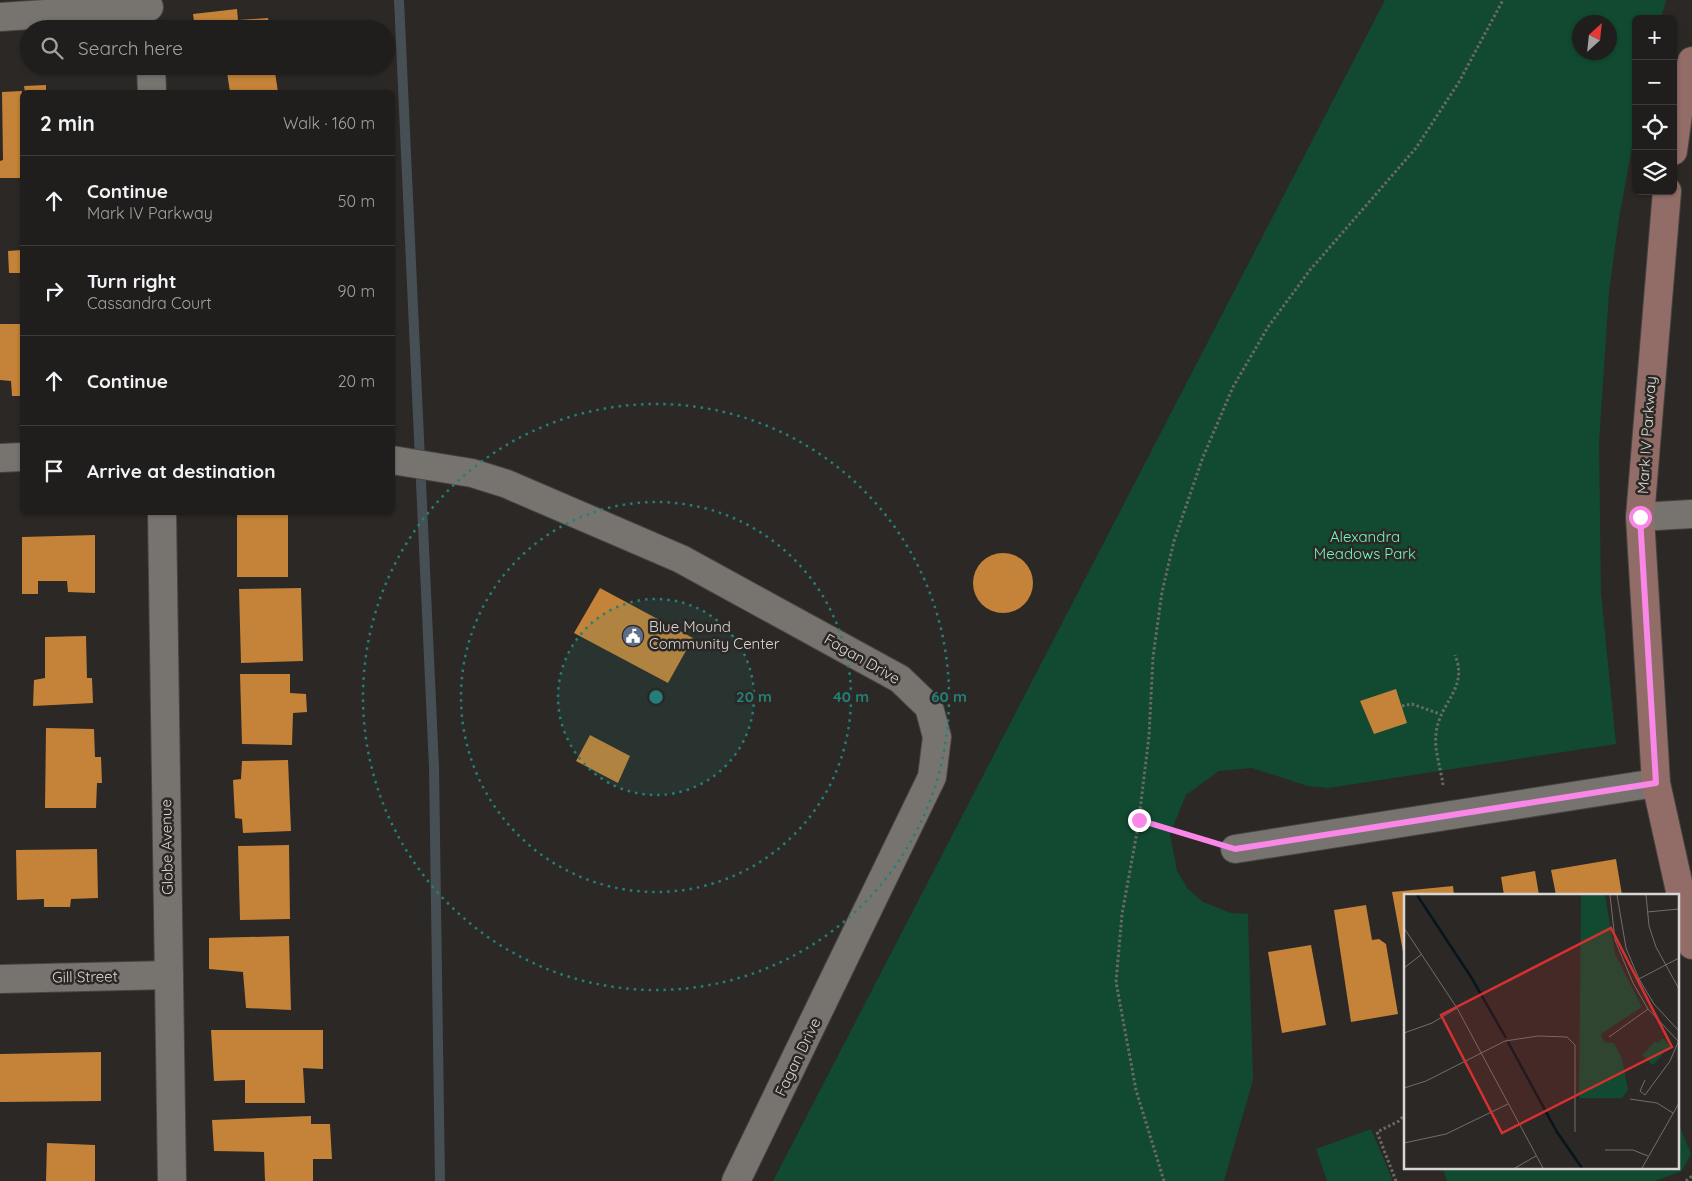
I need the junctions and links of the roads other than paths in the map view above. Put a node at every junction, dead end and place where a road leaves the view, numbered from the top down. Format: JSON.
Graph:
{"nodes":[{"id":1,"x":149,"y":12,"type":"edge"},
{"id":2,"x":0,"y":17,"type":"edge"},
{"id":3,"x":1692,"y":60,"type":"edge"},
{"id":4,"x":151,"y":75,"type":"edge"},
{"id":5,"x":152,"y":90,"type":"edge"},
{"id":6,"x":1677,"y":125,"type":"edge"},
{"id":7,"x":1668,"y":195,"type":"edge"},
{"id":8,"x":20,"y":457,"type":"edge"},
{"id":9,"x":0,"y":458,"type":"edge"},
{"id":10,"x":395,"y":460,"type":"edge"},
{"id":11,"x":1692,"y":514,"type":"edge"},
{"id":12,"x":162,"y":515,"type":"edge"},
{"id":13,"x":1640,"y":517,"type":"junction"},
{"id":14,"x":1656,"y":783,"type":"junction"},
{"id":15,"x":1235,"y":849,"type":"road end"},
{"id":16,"x":1692,"y":946,"type":"edge"},
{"id":17,"x":170,"y":975,"type":"junction"},
{"id":18,"x":0,"y":979,"type":"edge"},
{"id":19,"x":172,"y":1181,"type":"edge"},
{"id":20,"x":736,"y":1181,"type":"edge"}],
"edges":[{"from":1,"to":2,"type":"street"},
{"from":3,"to":6,"type":"main road"},
{"from":4,"to":5,"type":"street"},
{"from":7,"to":13,"type":"main road","name":"Mark IV Parkway"},
{"from":8,"to":9,"type":"street"},
{"from":10,"to":20,"type":"street","name":"Fagan Drive"},
{"from":11,"to":13,"type":"street"},
{"from":12,"to":17,"type":"street","name":"Globe Avenue"},
{"from":13,"to":14,"type":"main road","name":"Mark IV Parkway"},
{"from":14,"to":15,"type":"street"},
{"from":14,"to":16,"type":"main road","name":"Mark IV Parkway"},
{"from":17,"to":18,"type":"street","name":"Gill Street"},
{"from":17,"to":19,"type":"street","name":"Globe Avenue"}]}
